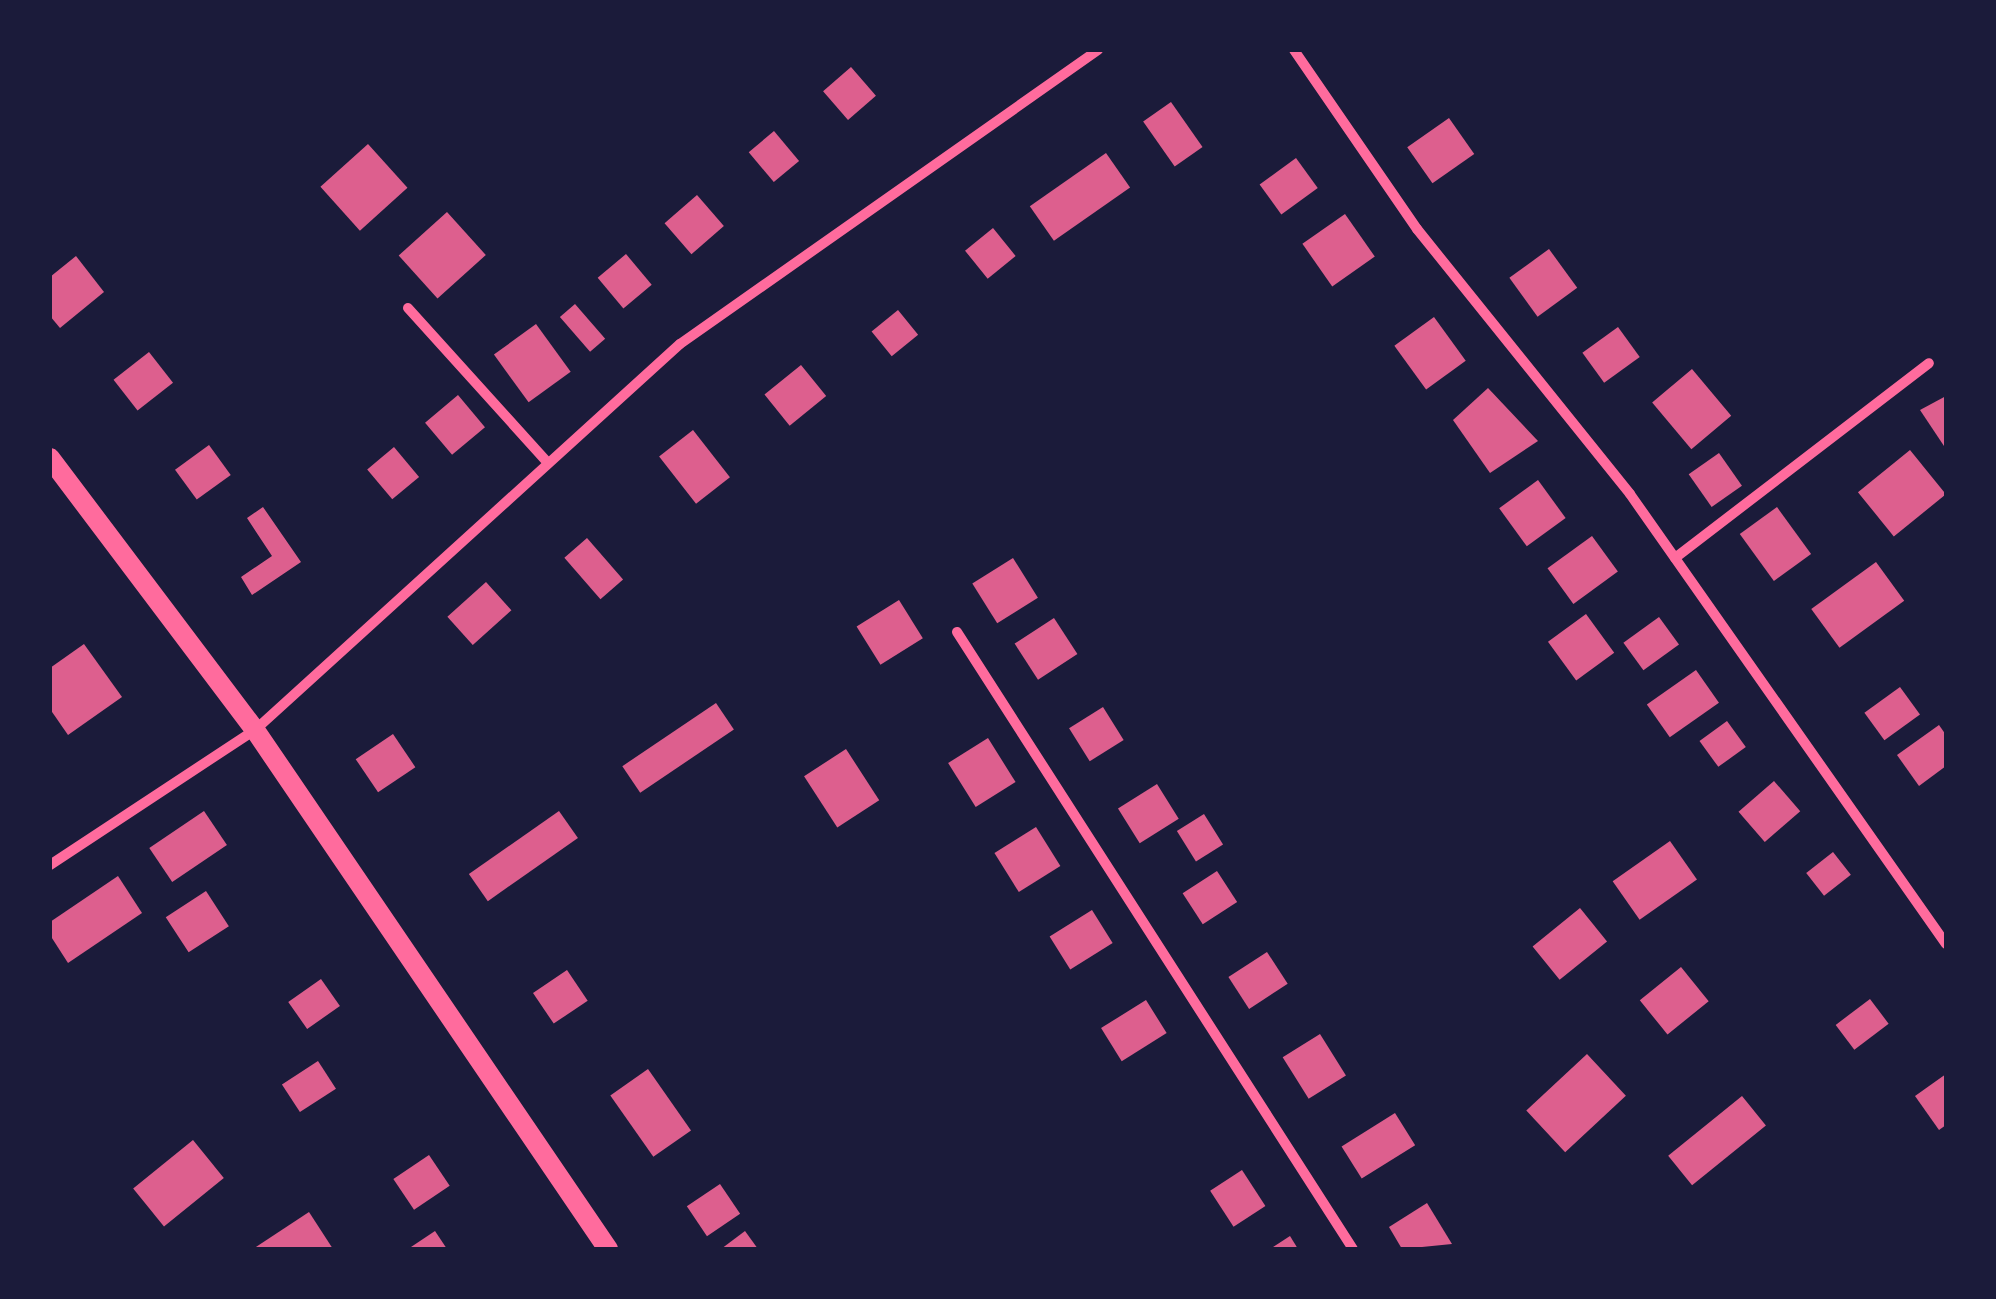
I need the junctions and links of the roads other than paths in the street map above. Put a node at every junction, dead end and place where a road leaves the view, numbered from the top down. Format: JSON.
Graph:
{"nodes":[{"id":1,"x":1098,"y":50,"type":"edge"},
{"id":2,"x":1294,"y":50,"type":"edge"},
{"id":3,"x":408,"y":308,"type":"dead end"},
{"id":4,"x":1928,"y":363,"type":"dead end"},
{"id":5,"x":50,"y":458,"type":"edge"},
{"id":6,"x":548,"y":464,"type":"junction"},
{"id":7,"x":1675,"y":558,"type":"junction"},
{"id":8,"x":957,"y":632,"type":"dead end"},
{"id":9,"x":255,"y":730,"type":"junction"},
{"id":10,"x":50,"y":865,"type":"edge"},
{"id":11,"x":1946,"y":944,"type":"edge"},
{"id":12,"x":608,"y":1249,"type":"edge"},
{"id":13,"x":1353,"y":1249,"type":"edge"}],
"edges":[{"from":1,"to":6,"type":"street"},
{"from":2,"to":7,"type":"street"},
{"from":3,"to":6,"type":"street"},
{"from":4,"to":7,"type":"street"},
{"from":5,"to":9,"type":"main road"},
{"from":6,"to":9,"type":"street"},
{"from":7,"to":11,"type":"street"},
{"from":8,"to":13,"type":"street"},
{"from":9,"to":10,"type":"street"},
{"from":9,"to":12,"type":"main road"}]}
